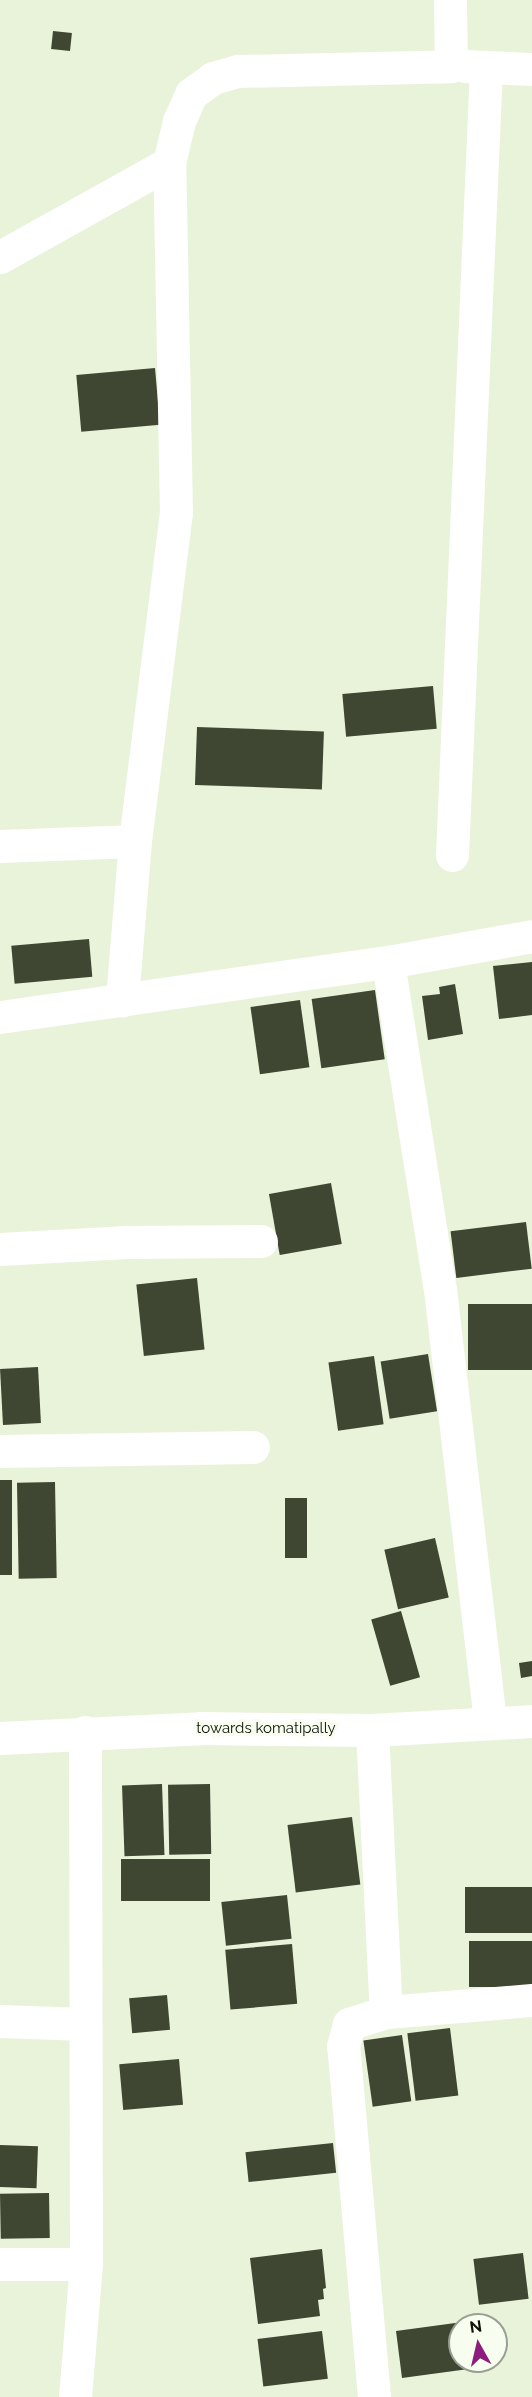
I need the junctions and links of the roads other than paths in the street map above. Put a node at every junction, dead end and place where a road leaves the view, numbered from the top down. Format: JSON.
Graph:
{"nodes":[{"id":1,"x":450,"y":0,"type":"edge"},
{"id":2,"x":451,"y":66,"type":"junction"},
{"id":3,"x":486,"y":67,"type":"junction"},
{"id":4,"x":532,"y":69,"type":"edge"},
{"id":5,"x":169,"y":163,"type":"junction"},
{"id":6,"x":0,"y":257,"type":"edge"},
{"id":7,"x":135,"y":841,"type":"junction"},
{"id":8,"x":0,"y":846,"type":"edge"},
{"id":9,"x":452,"y":855,"type":"dead end"},
{"id":10,"x":532,"y":936,"type":"edge"},
{"id":11,"x":388,"y":962,"type":"junction"},
{"id":12,"x":122,"y":1000,"type":"junction"},
{"id":13,"x":0,"y":1017,"type":"edge"},
{"id":14,"x":261,"y":1241,"type":"dead end"},
{"id":15,"x":0,"y":1249,"type":"edge"},
{"id":16,"x":253,"y":1447,"type":"dead end"},
{"id":17,"x":0,"y":1451,"type":"edge"},
{"id":18,"x":532,"y":1721,"type":"edge"},
{"id":19,"x":490,"y":1723,"type":"junction"},
{"id":20,"x":372,"y":1730,"type":"junction"},
{"id":21,"x":85,"y":1732,"type":"junction"},
{"id":22,"x":0,"y":1738,"type":"edge"},
{"id":23,"x":532,"y":2000,"type":"edge"},
{"id":24,"x":386,"y":2012,"type":"junction"},
{"id":25,"x":0,"y":2021,"type":"edge"},
{"id":26,"x":85,"y":2024,"type":"junction"},
{"id":27,"x":0,"y":2264,"type":"edge"},
{"id":28,"x":86,"y":2264,"type":"junction"},
{"id":29,"x":75,"y":2397,"type":"edge"},
{"id":30,"x":374,"y":2397,"type":"edge"}],
"edges":[{"from":1,"to":2,"type":"street"},
{"from":2,"to":3,"type":"street"},
{"from":2,"to":5,"type":"street"},
{"from":3,"to":4,"type":"street"},
{"from":3,"to":9,"type":"street"},
{"from":5,"to":6,"type":"street"},
{"from":5,"to":7,"type":"street"},
{"from":7,"to":8,"type":"street"},
{"from":7,"to":12,"type":"street"},
{"from":10,"to":11,"type":"street"},
{"from":11,"to":12,"type":"street"},
{"from":11,"to":19,"type":"street"},
{"from":12,"to":13,"type":"street"},
{"from":14,"to":15,"type":"street"},
{"from":16,"to":17,"type":"street"},
{"from":18,"to":19,"type":"street","name":"towards komatipally"},
{"from":19,"to":20,"type":"street","name":"towards komatipally"},
{"from":20,"to":21,"type":"street","name":"towards komatipally"},
{"from":20,"to":24,"type":"street"},
{"from":21,"to":22,"type":"street","name":"towards komatipally"},
{"from":21,"to":26,"type":"street"},
{"from":23,"to":24,"type":"street"},
{"from":24,"to":30,"type":"street"},
{"from":25,"to":26,"type":"street"},
{"from":26,"to":28,"type":"street"},
{"from":27,"to":28,"type":"street"},
{"from":28,"to":29,"type":"street"}]}
